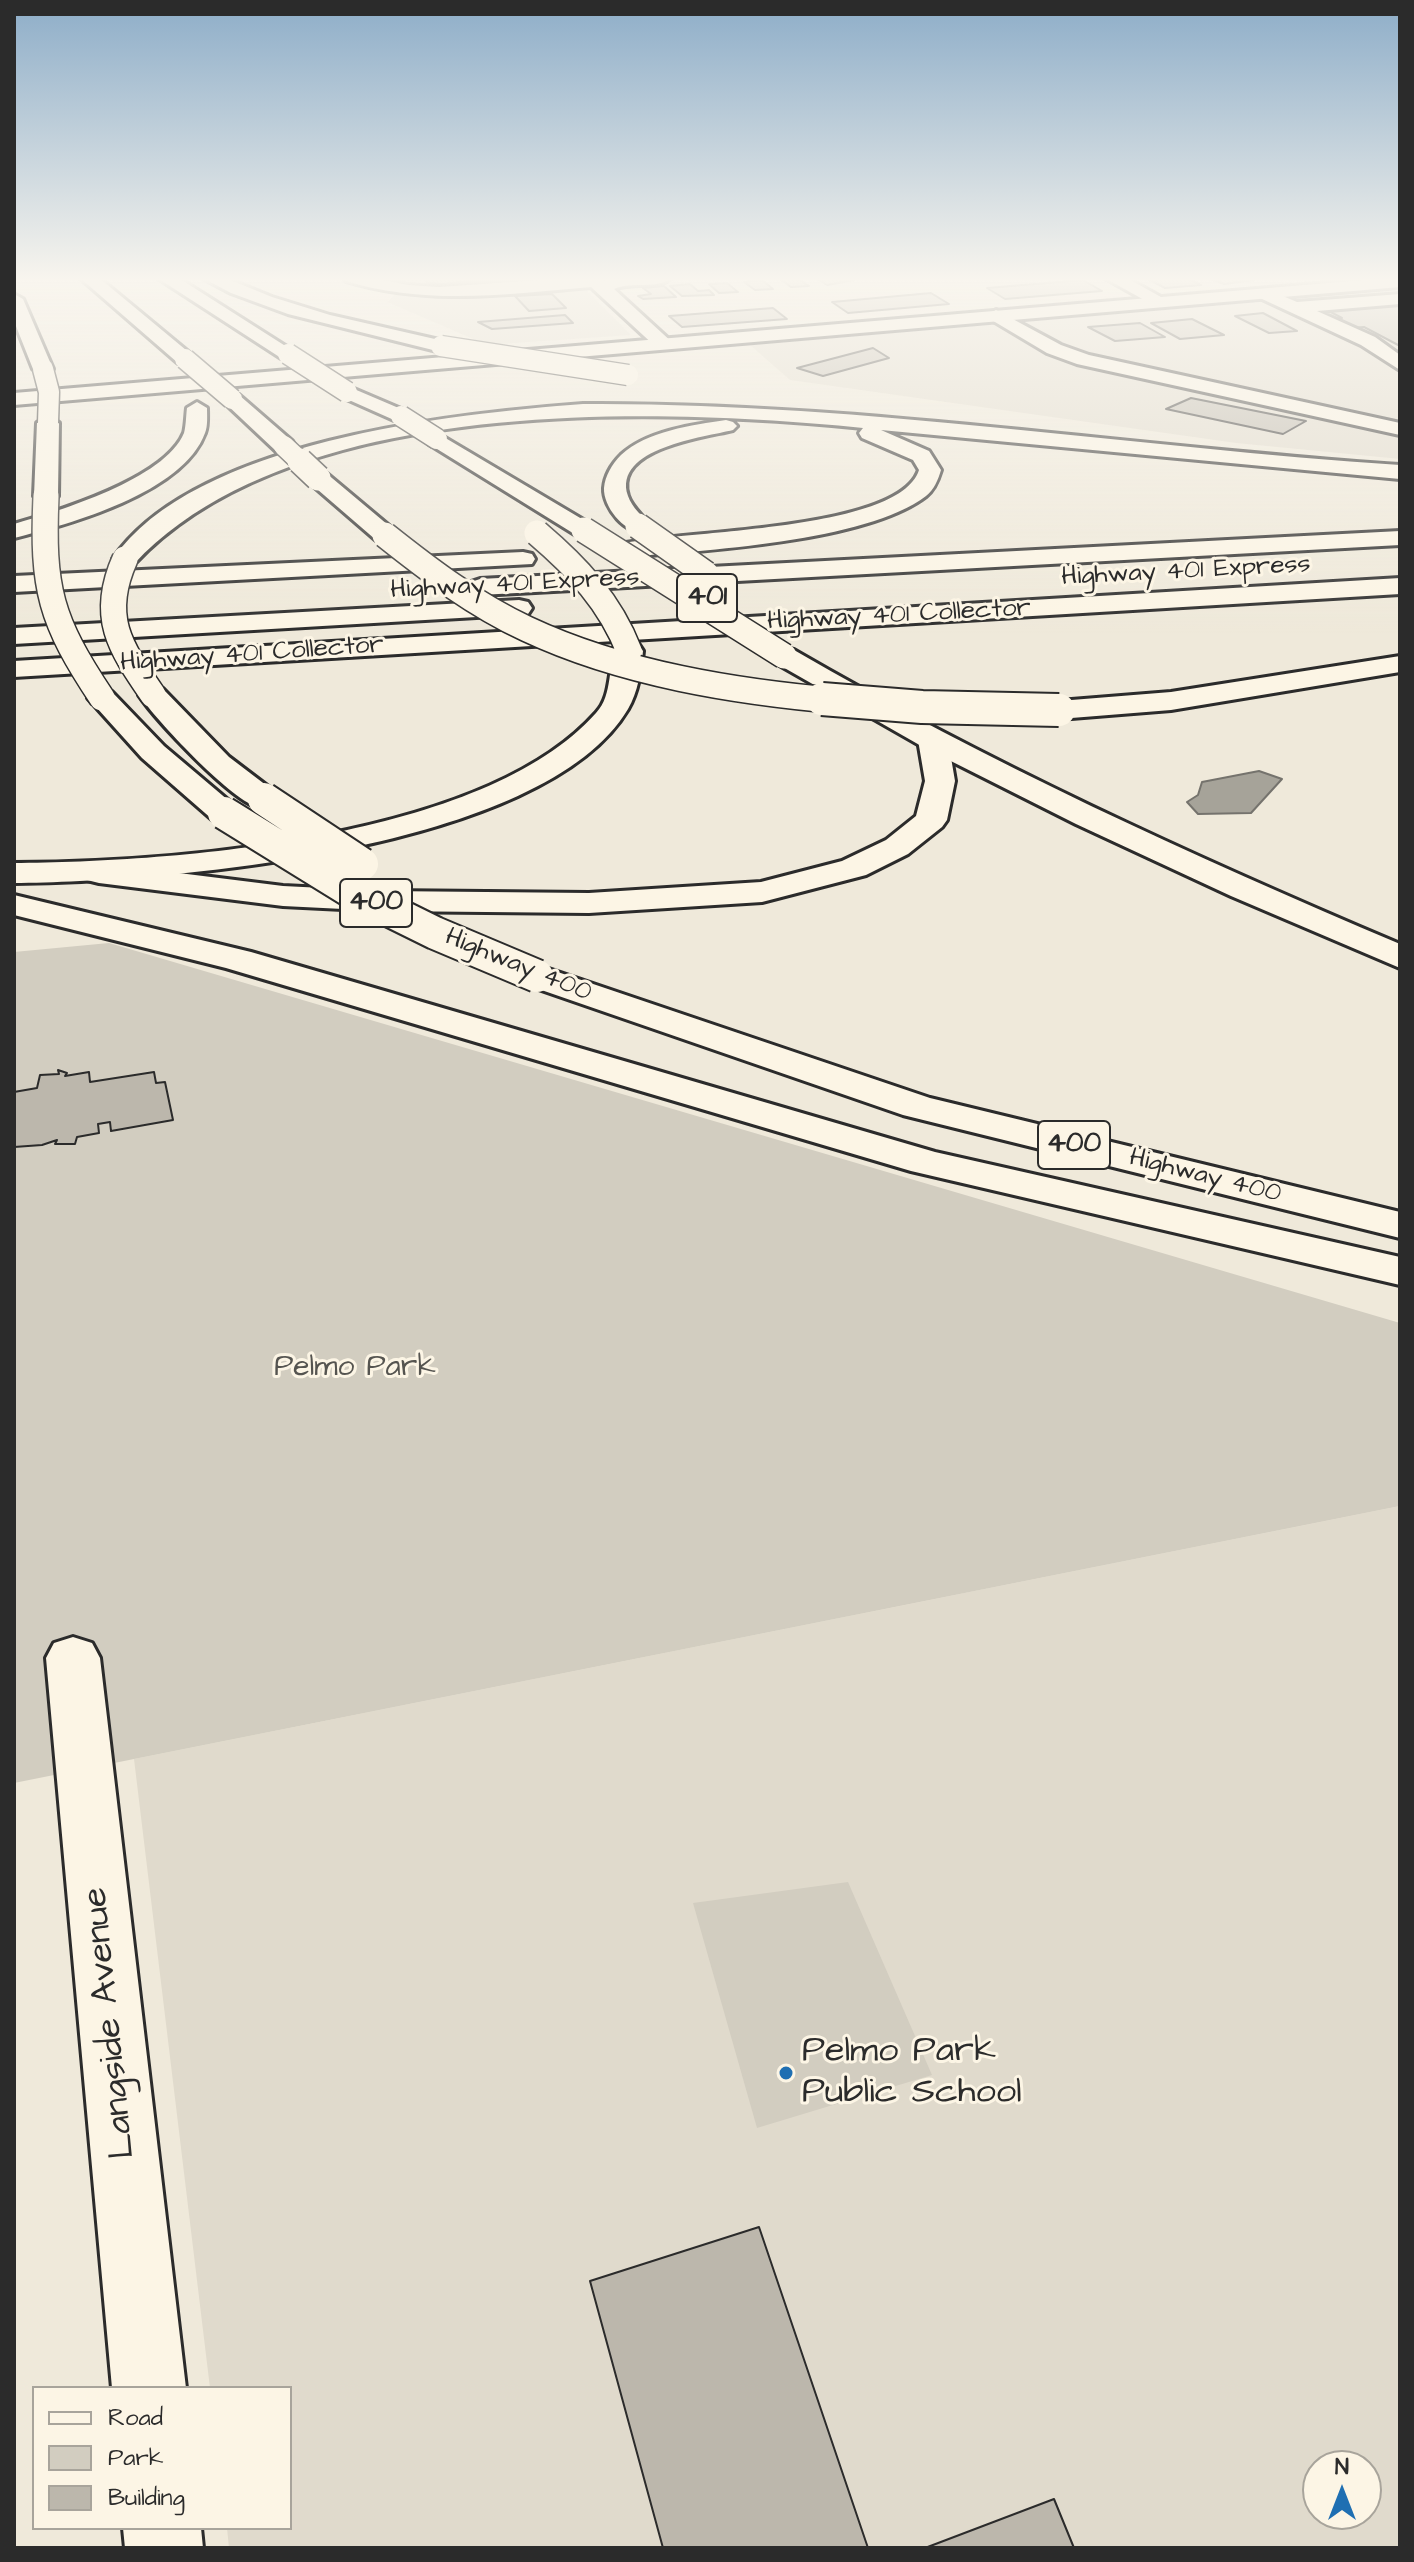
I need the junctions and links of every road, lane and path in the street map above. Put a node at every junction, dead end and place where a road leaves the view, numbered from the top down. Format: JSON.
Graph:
{"nodes":[{"id":1,"x":43,"y":397,"type":"edge"},
{"id":2,"x":49,"y":397,"type":"edge"},
{"id":3,"x":190,"y":397,"type":"edge"},
{"id":4,"x":228,"y":397,"type":"edge"},
{"id":5,"x":352,"y":397,"type":"edge"},
{"id":6,"x":357,"y":397,"type":"edge"},
{"id":7,"x":777,"y":397,"type":"edge"},
{"id":8,"x":1251,"y":397,"type":"edge"},
{"id":9,"x":14,"y":399,"type":"edge"},
{"id":10,"x":1400,"y":429,"type":"edge"},
{"id":11,"x":1201,"y":456,"type":"junction"},
{"id":12,"x":1400,"y":472,"type":"edge"},
{"id":13,"x":480,"y":492,"type":"dead end"},
{"id":14,"x":514,"y":516,"type":"dead end"},
{"id":15,"x":14,"y":531,"type":"edge"},
{"id":16,"x":1400,"y":538,"type":"edge"},
{"id":17,"x":860,"y":542,"type":"dead end"},
{"id":18,"x":526,"y":559,"type":"junction"},
{"id":19,"x":1400,"y":560,"type":"edge"},
{"id":20,"x":14,"y":584,"type":"edge"},
{"id":21,"x":1400,"y":586,"type":"edge"},
{"id":22,"x":216,"y":600,"type":"dead end"},
{"id":23,"x":139,"y":604,"type":"dead end"},
{"id":24,"x":30,"y":609,"type":"dead end"},
{"id":25,"x":14,"y":636,"type":"edge"},
{"id":26,"x":1400,"y":664,"type":"edge"},
{"id":27,"x":14,"y":669,"type":"edge"},
{"id":28,"x":919,"y":732,"type":"junction"},
{"id":29,"x":256,"y":855,"type":"junction"},
{"id":30,"x":14,"y":857,"type":"edge"},
{"id":31,"x":14,"y":873,"type":"edge"},
{"id":32,"x":99,"y":873,"type":"junction"},
{"id":33,"x":14,"y":905,"type":"edge"},
{"id":34,"x":1400,"y":957,"type":"edge"},
{"id":35,"x":544,"y":970,"type":"junction"},
{"id":36,"x":1400,"y":1225,"type":"edge"},
{"id":37,"x":1400,"y":1271,"type":"edge"},
{"id":38,"x":73,"y":1658,"type":"dead end"},
{"id":39,"x":149,"y":2386,"type":"edge"}],
"edges":[{"from":1,"to":9,"type":"main road"},
{"from":2,"to":35,"type":"main road","name":"Highway 400","number":"400","bridge":true},
{"from":3,"to":15,"type":"main road"},
{"from":4,"to":26,"type":"main road","bridge":true},
{"from":5,"to":13,"type":"main road"},
{"from":6,"to":28,"type":"main road","bridge":true},
{"from":7,"to":11,"type":"main road"},
{"from":8,"to":10,"type":"main road"},
{"from":11,"to":12,"type":"main road"},
{"from":11,"to":35,"type":"main road","bridge":true},
{"from":14,"to":29,"type":"main road","bridge":true},
{"from":16,"to":22,"type":"main road","name":"Highway 401 Express","number":"401"},
{"from":17,"to":18,"type":"main road","number":"401"},
{"from":18,"to":20,"type":"main road","number":"401"},
{"from":18,"to":28,"type":"main road","bridge":true},
{"from":19,"to":25,"type":"main road","name":"Highway 401 Express","number":"401"},
{"from":21,"to":27,"type":"main road","name":"Highway 401 Collector","number":"401"},
{"from":23,"to":24,"type":"main road"},
{"from":28,"to":32,"type":"main road"},
{"from":28,"to":34,"type":"main road"},
{"from":29,"to":30,"type":"main road"},
{"from":29,"to":32,"type":"main road"},
{"from":31,"to":32,"type":"main road"},
{"from":33,"to":37,"type":"main road"},
{"from":35,"to":36,"type":"main road","name":"Highway 400","number":"400"},
{"from":38,"to":39,"type":"main road","name":"Langside Avenue"}]}
